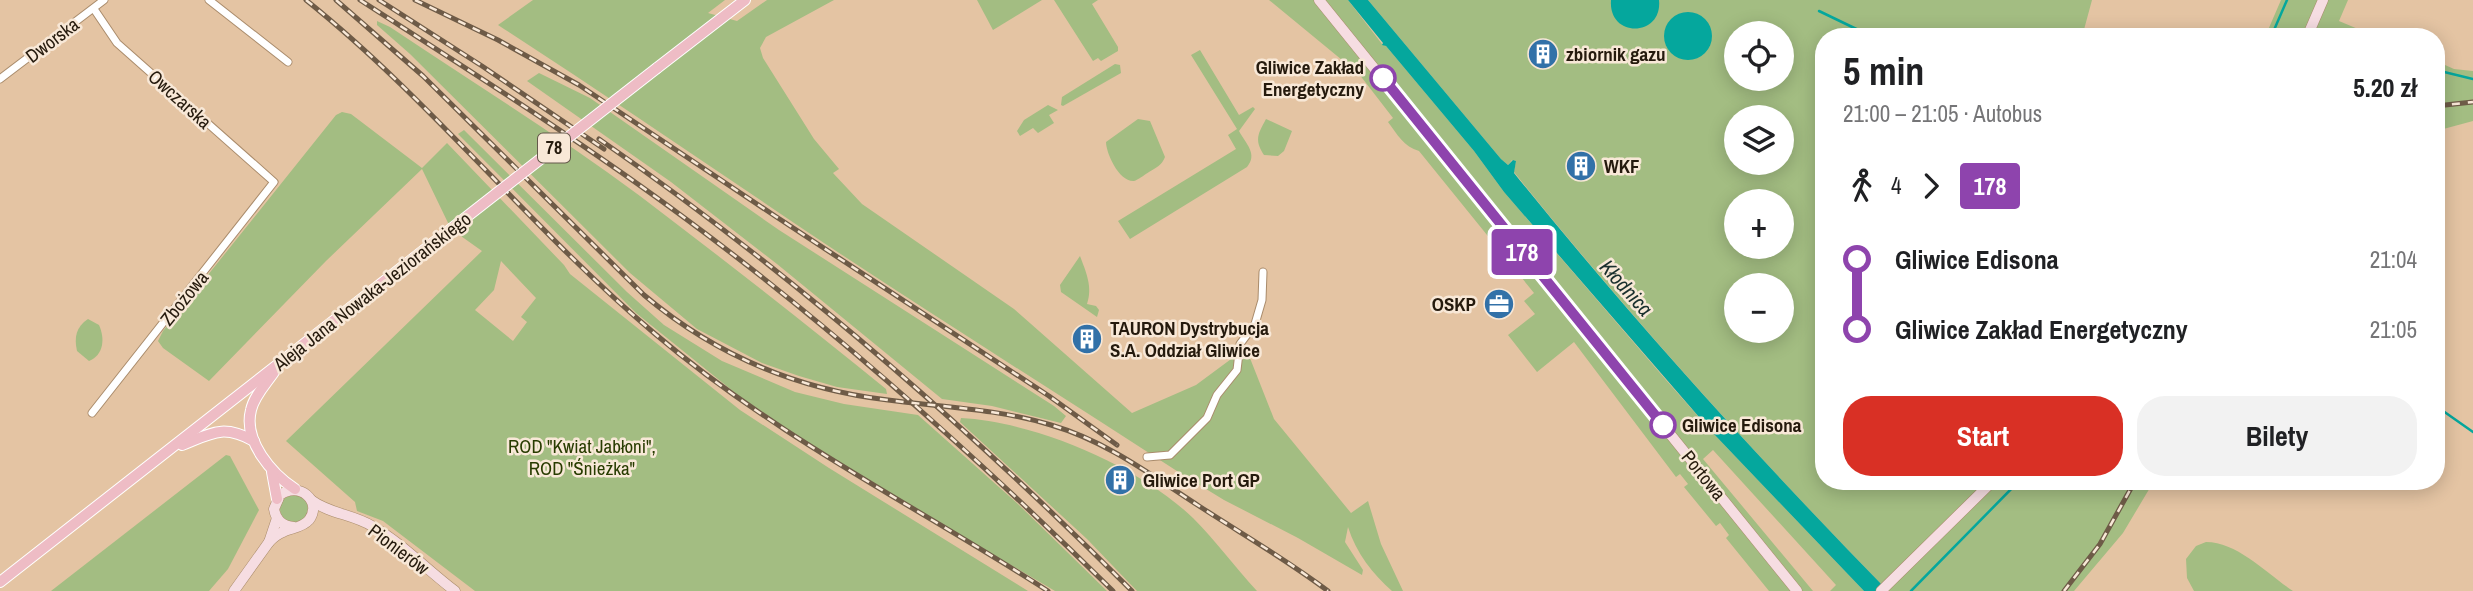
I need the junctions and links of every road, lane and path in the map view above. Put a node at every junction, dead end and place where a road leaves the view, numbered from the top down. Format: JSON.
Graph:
{"nodes":[{"id":1,"x":104,"y":0,"type":"edge"},
{"id":2,"x":209,"y":0,"type":"edge"},
{"id":3,"x":738,"y":0,"type":"edge"},
{"id":4,"x":745,"y":0,"type":"edge"},
{"id":5,"x":757,"y":0,"type":"edge"},
{"id":6,"x":1319,"y":0,"type":"edge"},
{"id":7,"x":2323,"y":0,"type":"edge"},
{"id":8,"x":94,"y":9,"type":"junction"},
{"id":9,"x":725,"y":15,"type":"junction"},
{"id":10,"x":2311,"y":28,"type":"edge"},
{"id":11,"x":288,"y":62,"type":"dead end"},
{"id":12,"x":0,"y":79,"type":"edge"},
{"id":13,"x":274,"y":182,"type":"joint"},
{"id":14,"x":1263,"y":272,"type":"dead end"},
{"id":15,"x":280,"y":364,"type":"junction"},
{"id":16,"x":92,"y":413,"type":"dead end"},
{"id":17,"x":254,"y":441,"type":"junction"},
{"id":18,"x":170,"y":450,"type":"junction"},
{"id":19,"x":1147,"y":457,"type":"dead end"},
{"id":20,"x":271,"y":469,"type":"junction"},
{"id":21,"x":295,"y":489,"type":"junction"},
{"id":22,"x":1984,"y":490,"type":"edge"},
{"id":23,"x":277,"y":499,"type":"junction"},
{"id":24,"x":311,"y":500,"type":"junction"},
{"id":25,"x":339,"y":515,"type":"junction"},
{"id":26,"x":277,"y":518,"type":"junction"},
{"id":27,"x":309,"y":520,"type":"junction"},
{"id":28,"x":294,"y":527,"type":"junction"},
{"id":29,"x":269,"y":542,"type":"junction"},
{"id":30,"x":0,"y":582,"type":"edge"},
{"id":31,"x":234,"y":591,"type":"edge"},
{"id":32,"x":455,"y":591,"type":"edge"},
{"id":33,"x":1797,"y":591,"type":"edge"},
{"id":34,"x":1881,"y":591,"type":"edge"}],
"edges":[{"from":1,"to":8,"type":"street","name":"Dworska"},
{"from":2,"to":11,"type":"street"},
{"from":3,"to":9,"type":"main road"},
{"from":4,"to":9,"type":"main road","name":"Aleja Jana Nowaka-Jeziorańskiego","number":"78"},
{"from":5,"to":9,"type":"main road"},
{"from":6,"to":33,"type":"street","name":"Portowa"},
{"from":7,"to":10,"type":"street"},
{"from":8,"to":12,"type":"street","name":"Dworska"},
{"from":8,"to":13,"type":"street","name":"Owczarska"},
{"from":9,"to":15,"type":"main road","name":"Aleja Jana Nowaka-Jeziorańskiego","number":"78","bridge":true},
{"from":13,"to":16,"type":"street","name":"Zbożowa"},
{"from":14,"to":19,"type":"street"},
{"from":15,"to":17,"type":"main road"},
{"from":15,"to":18,"type":"main road","name":"Aleja Jana Nowaka-Jeziorańskiego","number":"78"},
{"from":17,"to":18,"type":"main road"},
{"from":17,"to":20,"type":"main road"},
{"from":18,"to":30,"type":"main road","name":"Aleja Jana Nowaka-Jeziorańskiego","number":"78"},
{"from":20,"to":21,"type":"main road"},
{"from":20,"to":23,"type":"main road"},
{"from":21,"to":23,"type":"street"},
{"from":21,"to":24,"type":"street"},
{"from":22,"to":34,"type":"street"},
{"from":23,"to":26,"type":"street"},
{"from":24,"to":25,"type":"street","name":"Pionierów"},
{"from":24,"to":27,"type":"street"},
{"from":25,"to":27,"type":"street","name":"Pionierów"},
{"from":25,"to":32,"type":"street","name":"Pionierów"},
{"from":26,"to":28,"type":"street"},
{"from":26,"to":29,"type":"street"},
{"from":27,"to":28,"type":"street"},
{"from":28,"to":29,"type":"street"},
{"from":29,"to":31,"type":"street"}]}
